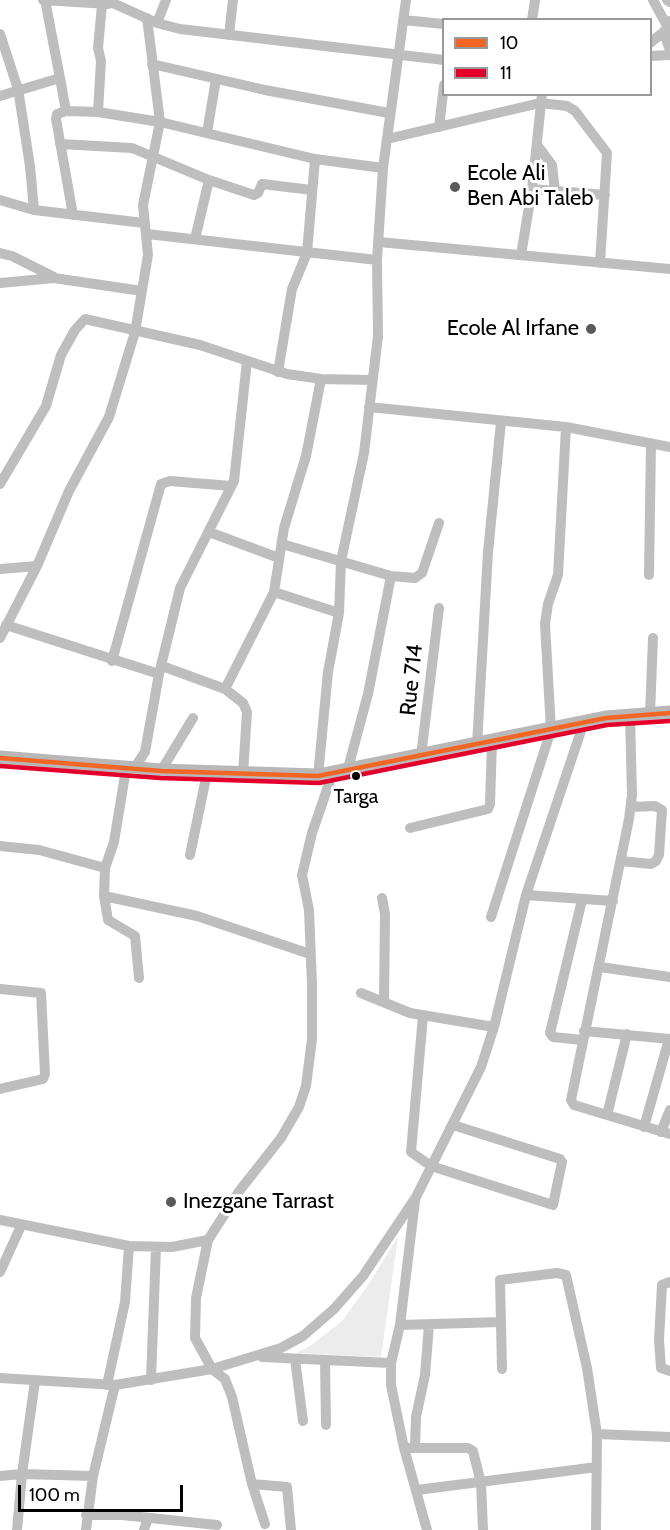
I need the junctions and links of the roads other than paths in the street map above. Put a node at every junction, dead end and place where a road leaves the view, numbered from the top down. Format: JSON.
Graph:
{"nodes":[{"id":1,"x":44,"y":0,"type":"edge"},
{"id":2,"x":166,"y":0,"type":"edge"},
{"id":3,"x":233,"y":0,"type":"edge"},
{"id":4,"x":406,"y":0,"type":"edge"},
{"id":5,"x":534,"y":0,"type":"edge"},
{"id":6,"x":653,"y":0,"type":"edge"},
{"id":7,"x":107,"y":3,"type":"edge"},
{"id":8,"x":532,"y":18,"type":"edge"},
{"id":9,"x":152,"y":20,"type":"junction"},
{"id":10,"x":403,"y":20,"type":"junction"},
{"id":11,"x":442,"y":24,"type":"edge"},
{"id":12,"x":668,"y":26,"type":"edge"},
{"id":13,"x":0,"y":35,"type":"edge"},
{"id":14,"x":229,"y":35,"type":"junction"},
{"id":15,"x":652,"y":42,"type":"edge"},
{"id":16,"x":670,"y":50,"type":"edge"},
{"id":17,"x":397,"y":53,"type":"junction"},
{"id":18,"x":670,"y":55,"type":"edge"},
{"id":19,"x":652,"y":56,"type":"edge"},
{"id":20,"x":442,"y":60,"type":"edge"},
{"id":21,"x":152,"y":64,"type":"junction"},
{"id":22,"x":60,"y":78,"type":"junction"},
{"id":23,"x":216,"y":79,"type":"junction"},
{"id":24,"x":18,"y":89,"type":"junction"},
{"id":25,"x":0,"y":96,"type":"edge"},
{"id":26,"x":443,"y":96,"type":"edge"},
{"id":27,"x":541,"y":99,"type":"edge"},
{"id":28,"x":66,"y":111,"type":"junction"},
{"id":29,"x":98,"y":111,"type":"junction"},
{"id":30,"x":389,"y":113,"type":"junction"},
{"id":31,"x":160,"y":122,"type":"junction"},
{"id":32,"x":439,"y":127,"type":"junction"},
{"id":33,"x":207,"y":133,"type":"junction"},
{"id":34,"x":387,"y":139,"type":"junction"},
{"id":35,"x":60,"y":144,"type":"junction"},
{"id":36,"x":537,"y":145,"type":"junction"},
{"id":37,"x":154,"y":159,"type":"junction"},
{"id":38,"x":315,"y":159,"type":"junction"},
{"id":39,"x":383,"y":168,"type":"junction"},
{"id":40,"x":209,"y":180,"type":"junction"},
{"id":41,"x":532,"y":189,"type":"junction"},
{"id":42,"x":312,"y":190,"type":"junction"},
{"id":43,"x":555,"y":191,"type":"junction"},
{"id":44,"x":605,"y":195,"type":"junction"},
{"id":45,"x":0,"y":200,"type":"edge"},
{"id":46,"x":34,"y":210,"type":"junction"},
{"id":47,"x":74,"y":215,"type":"junction"},
{"id":48,"x":146,"y":228,"type":"junction"},
{"id":49,"x":195,"y":239,"type":"junction"},
{"id":50,"x":379,"y":242,"type":"junction"},
{"id":51,"x":307,"y":253,"type":"junction"},
{"id":52,"x":0,"y":254,"type":"edge"},
{"id":53,"x":521,"y":255,"type":"junction"},
{"id":54,"x":377,"y":260,"type":"junction"},
{"id":55,"x":600,"y":263,"type":"junction"},
{"id":56,"x":670,"y":269,"type":"edge"},
{"id":57,"x":54,"y":278,"type":"junction"},
{"id":58,"x":0,"y":283,"type":"edge"},
{"id":59,"x":142,"y":291,"type":"junction"},
{"id":60,"x":135,"y":332,"type":"junction"},
{"id":61,"x":247,"y":361,"type":"junction"},
{"id":62,"x":278,"y":372,"type":"junction"},
{"id":63,"x":321,"y":380,"type":"junction"},
{"id":64,"x":372,"y":380,"type":"junction"},
{"id":65,"x":369,"y":407,"type":"junction"},
{"id":66,"x":501,"y":422,"type":"junction"},
{"id":67,"x":566,"y":427,"type":"junction"},
{"id":68,"x":651,"y":443,"type":"junction"},
{"id":69,"x":670,"y":447,"type":"edge"},
{"id":70,"x":0,"y":484,"type":"edge"},
{"id":71,"x":231,"y":486,"type":"junction"},
{"id":72,"x":439,"y":523,"type":"dead end"},
{"id":73,"x":209,"y":532,"type":"junction"},
{"id":74,"x":282,"y":544,"type":"junction"},
{"id":75,"x":279,"y":558,"type":"junction"},
{"id":76,"x":341,"y":561,"type":"junction"},
{"id":77,"x":37,"y":566,"type":"junction"},
{"id":78,"x":0,"y":569,"type":"edge"},
{"id":79,"x":649,"y":575,"type":"dead end"},
{"id":80,"x":391,"y":576,"type":"junction"},
{"id":81,"x":274,"y":592,"type":"junction"},
{"id":82,"x":439,"y":608,"type":"dead end"},
{"id":83,"x":339,"y":614,"type":"junction"},
{"id":84,"x":6,"y":625,"type":"junction"},
{"id":85,"x":0,"y":638,"type":"edge"},
{"id":86,"x":653,"y":638,"type":"dead end"},
{"id":87,"x":112,"y":661,"type":"junction"},
{"id":88,"x":160,"y":670,"type":"junction"},
{"id":89,"x":225,"y":689,"type":"junction"},
{"id":90,"x":670,"y":713,"type":"edge"},
{"id":91,"x":650,"y":714,"type":"junction"},
{"id":92,"x":630,"y":715,"type":"junction"},
{"id":93,"x":193,"y":718,"type":"dead end"},
{"id":94,"x":584,"y":722,"type":"junction"},
{"id":95,"x":551,"y":730,"type":"junction"},
{"id":96,"x":485,"y":743,"type":"junction"},
{"id":97,"x":422,"y":756,"type":"junction"},
{"id":98,"x":0,"y":759,"type":"edge"},
{"id":99,"x":130,"y":769,"type":"junction"},
{"id":100,"x":161,"y":771,"type":"junction"},
{"id":101,"x":347,"y":772,"type":"junction"},
{"id":102,"x":207,"y":773,"type":"junction"},
{"id":103,"x":243,"y":774,"type":"junction"},
{"id":104,"x":325,"y":776,"type":"junction"},
{"id":105,"x":631,"y":807,"type":"junction"},
{"id":106,"x":410,"y":828,"type":"dead end"},
{"id":107,"x":0,"y":846,"type":"edge"},
{"id":108,"x":190,"y":855,"type":"dead end"},
{"id":109,"x":621,"y":861,"type":"junction"},
{"id":110,"x":105,"y":868,"type":"junction"},
{"id":111,"x":526,"y":895,"type":"junction"},
{"id":112,"x":104,"y":896,"type":"junction"},
{"id":113,"x":382,"y":898,"type":"dead end"},
{"id":114,"x":582,"y":900,"type":"junction"},
{"id":115,"x":613,"y":902,"type":"junction"},
{"id":116,"x":491,"y":916,"type":"dead end"},
{"id":117,"x":310,"y":954,"type":"junction"},
{"id":118,"x":600,"y":967,"type":"junction"},
{"id":119,"x":670,"y":976,"type":"edge"},
{"id":120,"x":139,"y":978,"type":"dead end"},
{"id":121,"x":0,"y":989,"type":"edge"},
{"id":122,"x":361,"y":993,"type":"dead end"},
{"id":123,"x":384,"y":1002,"type":"junction"},
{"id":124,"x":423,"y":1016,"type":"junction"},
{"id":125,"x":495,"y":1027,"type":"junction"},
{"id":126,"x":627,"y":1034,"type":"junction"},
{"id":127,"x":583,"y":1035,"type":"junction"},
{"id":128,"x":669,"y":1039,"type":"edge"},
{"id":129,"x":0,"y":1089,"type":"edge"},
{"id":130,"x":670,"y":1110,"type":"edge"},
{"id":131,"x":607,"y":1115,"type":"junction"},
{"id":132,"x":453,"y":1125,"type":"junction"},
{"id":133,"x":644,"y":1126,"type":"junction"},
{"id":134,"x":666,"y":1133,"type":"edge"},
{"id":135,"x":431,"y":1166,"type":"junction"},
{"id":136,"x":416,"y":1197,"type":"junction"},
{"id":137,"x":0,"y":1220,"type":"edge"},
{"id":138,"x":21,"y":1226,"type":"junction"},
{"id":139,"x":208,"y":1240,"type":"junction"},
{"id":140,"x":129,"y":1246,"type":"junction"},
{"id":141,"x":156,"y":1247,"type":"junction"},
{"id":142,"x":0,"y":1272,"type":"edge"},
{"id":143,"x":670,"y":1282,"type":"edge"},
{"id":144,"x":501,"y":1322,"type":"junction"},
{"id":145,"x":429,"y":1324,"type":"junction"},
{"id":146,"x":400,"y":1326,"type":"junction"},
{"id":147,"x":259,"y":1356,"type":"junction"},
{"id":148,"x":295,"y":1359,"type":"junction"},
{"id":149,"x":324,"y":1360,"type":"junction"},
{"id":150,"x":391,"y":1363,"type":"junction"},
{"id":151,"x":212,"y":1369,"type":"junction"},
{"id":152,"x":502,"y":1369,"type":"dead end"},
{"id":153,"x":670,"y":1371,"type":"edge"},
{"id":154,"x":0,"y":1378,"type":"edge"},
{"id":155,"x":151,"y":1380,"type":"junction"},
{"id":156,"x":35,"y":1381,"type":"junction"},
{"id":157,"x":111,"y":1385,"type":"junction"},
{"id":158,"x":303,"y":1420,"type":"dead end"},
{"id":159,"x":326,"y":1425,"type":"dead end"},
{"id":160,"x":597,"y":1434,"type":"junction"},
{"id":161,"x":670,"y":1437,"type":"edge"},
{"id":162,"x":409,"y":1448,"type":"junction"},
{"id":163,"x":597,"y":1467,"type":"junction"},
{"id":164,"x":22,"y":1474,"type":"junction"},
{"id":165,"x":0,"y":1476,"type":"edge"},
{"id":166,"x":93,"y":1476,"type":"junction"},
{"id":167,"x":481,"y":1483,"type":"junction"},
{"id":168,"x":252,"y":1485,"type":"junction"},
{"id":169,"x":417,"y":1490,"type":"junction"},
{"id":170,"x":86,"y":1515,"type":"junction"},
{"id":171,"x":148,"y":1518,"type":"junction"},
{"id":172,"x":265,"y":1524,"type":"dead end"},
{"id":173,"x":217,"y":1525,"type":"dead end"},
{"id":174,"x":173,"y":1526,"type":"edge"},
{"id":175,"x":425,"y":1529,"type":"edge"},
{"id":176,"x":17,"y":1530,"type":"edge"},
{"id":177,"x":86,"y":1530,"type":"edge"},
{"id":178,"x":144,"y":1530,"type":"edge"},
{"id":179,"x":291,"y":1530,"type":"edge"},
{"id":180,"x":483,"y":1530,"type":"edge"},
{"id":181,"x":596,"y":1530,"type":"edge"}],
"edges":[{"from":1,"to":7,"type":"street"},
{"from":1,"to":22,"type":"street"},
{"from":2,"to":9,"type":"street"},
{"from":3,"to":14,"type":"street"},
{"from":4,"to":10,"type":"street"},
{"from":5,"to":8,"type":"street"},
{"from":6,"to":12,"type":"street"},
{"from":7,"to":9,"type":"street"},
{"from":7,"to":29,"type":"street"},
{"from":9,"to":14,"type":"street"},
{"from":9,"to":21,"type":"street"},
{"from":10,"to":11,"type":"street"},
{"from":10,"to":17,"type":"street"},
{"from":12,"to":15,"type":"street"},
{"from":12,"to":16,"type":"street"},
{"from":13,"to":24,"type":"street"},
{"from":14,"to":17,"type":"street"},
{"from":17,"to":20,"type":"street"},
{"from":17,"to":30,"type":"street"},
{"from":18,"to":19,"type":"street"},
{"from":21,"to":23,"type":"street"},
{"from":21,"to":31,"type":"street"},
{"from":22,"to":24,"type":"street"},
{"from":22,"to":28,"type":"street"},
{"from":23,"to":30,"type":"street"},
{"from":23,"to":33,"type":"street"},
{"from":24,"to":25,"type":"street"},
{"from":24,"to":46,"type":"street"},
{"from":26,"to":32,"type":"street"},
{"from":27,"to":32,"type":"street"},
{"from":27,"to":36,"type":"street"},
{"from":27,"to":44,"type":"street"},
{"from":28,"to":29,"type":"street"},
{"from":28,"to":35,"type":"street"},
{"from":29,"to":31,"type":"street"},
{"from":30,"to":34,"type":"street"},
{"from":31,"to":33,"type":"street"},
{"from":31,"to":37,"type":"street"},
{"from":32,"to":34,"type":"street"},
{"from":33,"to":38,"type":"street"},
{"from":34,"to":39,"type":"street"},
{"from":35,"to":37,"type":"street"},
{"from":35,"to":47,"type":"street"},
{"from":36,"to":41,"type":"street"},
{"from":36,"to":43,"type":"street"},
{"from":37,"to":40,"type":"street"},
{"from":37,"to":48,"type":"street"},
{"from":38,"to":39,"type":"street"},
{"from":38,"to":42,"type":"street"},
{"from":39,"to":50,"type":"street"},
{"from":40,"to":42,"type":"street"},
{"from":40,"to":49,"type":"street"},
{"from":41,"to":43,"type":"street"},
{"from":41,"to":53,"type":"street"},
{"from":42,"to":51,"type":"street"},
{"from":43,"to":44,"type":"street"},
{"from":44,"to":55,"type":"street"},
{"from":45,"to":46,"type":"street"},
{"from":46,"to":47,"type":"street"},
{"from":47,"to":48,"type":"street"},
{"from":48,"to":49,"type":"street"},
{"from":48,"to":59,"type":"street"},
{"from":49,"to":51,"type":"street"},
{"from":50,"to":53,"type":"street"},
{"from":50,"to":54,"type":"street"},
{"from":51,"to":54,"type":"street"},
{"from":51,"to":62,"type":"street"},
{"from":52,"to":57,"type":"street"},
{"from":53,"to":55,"type":"street"},
{"from":54,"to":64,"type":"street"},
{"from":55,"to":56,"type":"street"},
{"from":57,"to":58,"type":"street"},
{"from":57,"to":59,"type":"street"},
{"from":59,"to":60,"type":"street"},
{"from":60,"to":61,"type":"street"},
{"from":60,"to":70,"type":"street"},
{"from":60,"to":77,"type":"street"},
{"from":61,"to":62,"type":"street"},
{"from":61,"to":71,"type":"street"},
{"from":62,"to":63,"type":"street"},
{"from":63,"to":64,"type":"street"},
{"from":63,"to":74,"type":"street"},
{"from":64,"to":65,"type":"street"},
{"from":65,"to":66,"type":"street"},
{"from":65,"to":76,"type":"street"},
{"from":66,"to":67,"type":"street"},
{"from":66,"to":96,"type":"street"},
{"from":67,"to":68,"type":"street"},
{"from":67,"to":95,"type":"street"},
{"from":68,"to":69,"type":"street"},
{"from":68,"to":79,"type":"street"},
{"from":71,"to":73,"type":"street"},
{"from":71,"to":87,"type":"street"},
{"from":72,"to":80,"type":"street"},
{"from":73,"to":75,"type":"street"},
{"from":73,"to":88,"type":"street"},
{"from":74,"to":75,"type":"street"},
{"from":74,"to":76,"type":"street"},
{"from":75,"to":81,"type":"street"},
{"from":76,"to":80,"type":"street"},
{"from":76,"to":83,"type":"street"},
{"from":77,"to":78,"type":"street"},
{"from":77,"to":84,"type":"street"},
{"from":80,"to":101,"type":"street"},
{"from":81,"to":83,"type":"street"},
{"from":81,"to":89,"type":"street"},
{"from":82,"to":97,"type":"street","name":"Rue 714"},
{"from":83,"to":104,"type":"street"},
{"from":84,"to":85,"type":"street"},
{"from":84,"to":87,"type":"street"},
{"from":86,"to":91,"type":"street"},
{"from":87,"to":88,"type":"street"},
{"from":88,"to":89,"type":"street"},
{"from":88,"to":99,"type":"street"},
{"from":89,"to":103,"type":"street"},
{"from":90,"to":91,"type":"street"},
{"from":91,"to":92,"type":"street"},
{"from":92,"to":94,"type":"street"},
{"from":92,"to":105,"type":"street"},
{"from":93,"to":100,"type":"street"},
{"from":94,"to":95,"type":"street"},
{"from":94,"to":111,"type":"street"},
{"from":95,"to":96,"type":"street"},
{"from":95,"to":116,"type":"street"},
{"from":96,"to":97,"type":"street"},
{"from":96,"to":106,"type":"street"},
{"from":97,"to":101,"type":"street"},
{"from":98,"to":99,"type":"street"},
{"from":99,"to":100,"type":"street"},
{"from":99,"to":110,"type":"street"},
{"from":100,"to":102,"type":"street"},
{"from":101,"to":104,"type":"street"},
{"from":102,"to":103,"type":"street"},
{"from":102,"to":108,"type":"street"},
{"from":103,"to":104,"type":"street"},
{"from":104,"to":117,"type":"street"},
{"from":105,"to":109,"type":"street"},
{"from":105,"to":109,"type":"street"},
{"from":107,"to":110,"type":"street"},
{"from":109,"to":115,"type":"street"},
{"from":110,"to":112,"type":"street"},
{"from":111,"to":114,"type":"street"},
{"from":111,"to":125,"type":"street"},
{"from":112,"to":117,"type":"street"},
{"from":112,"to":120,"type":"street"},
{"from":113,"to":123,"type":"street"},
{"from":114,"to":115,"type":"street"},
{"from":114,"to":127,"type":"street"},
{"from":115,"to":118,"type":"street"},
{"from":117,"to":139,"type":"street"},
{"from":118,"to":119,"type":"street"},
{"from":118,"to":127,"type":"street"},
{"from":121,"to":129,"type":"street"},
{"from":122,"to":123,"type":"street"},
{"from":123,"to":124,"type":"street"},
{"from":124,"to":125,"type":"street"},
{"from":124,"to":135,"type":"street"},
{"from":125,"to":132,"type":"street"},
{"from":126,"to":127,"type":"street"},
{"from":126,"to":128,"type":"street"},
{"from":126,"to":131,"type":"street"},
{"from":127,"to":131,"type":"street"},
{"from":128,"to":133,"type":"street"},
{"from":130,"to":134,"type":"street"},
{"from":131,"to":133,"type":"street"},
{"from":132,"to":135,"type":"street"},
{"from":132,"to":135,"type":"street"},
{"from":133,"to":134,"type":"street"},
{"from":135,"to":136,"type":"street"},
{"from":136,"to":146,"type":"street"},
{"from":136,"to":147,"type":"street"},
{"from":137,"to":138,"type":"street"},
{"from":138,"to":140,"type":"street"},
{"from":138,"to":142,"type":"street"},
{"from":139,"to":141,"type":"street"},
{"from":139,"to":151,"type":"street"},
{"from":140,"to":141,"type":"street"},
{"from":140,"to":157,"type":"street"},
{"from":141,"to":155,"type":"street"},
{"from":143,"to":153,"type":"street"},
{"from":144,"to":145,"type":"street"},
{"from":144,"to":152,"type":"street"},
{"from":144,"to":160,"type":"street"},
{"from":145,"to":146,"type":"street"},
{"from":145,"to":162,"type":"street"},
{"from":146,"to":150,"type":"street"},
{"from":147,"to":148,"type":"street"},
{"from":147,"to":151,"type":"street"},
{"from":148,"to":149,"type":"street"},
{"from":148,"to":158,"type":"street"},
{"from":149,"to":150,"type":"street"},
{"from":149,"to":159,"type":"street"},
{"from":150,"to":162,"type":"street"},
{"from":151,"to":155,"type":"street"},
{"from":151,"to":168,"type":"street"},
{"from":154,"to":156,"type":"street"},
{"from":155,"to":157,"type":"street"},
{"from":156,"to":157,"type":"street"},
{"from":156,"to":164,"type":"street"},
{"from":157,"to":166,"type":"street"},
{"from":160,"to":161,"type":"street"},
{"from":160,"to":163,"type":"street"},
{"from":162,"to":167,"type":"street"},
{"from":162,"to":169,"type":"street"},
{"from":163,"to":167,"type":"street"},
{"from":163,"to":181,"type":"street"},
{"from":164,"to":165,"type":"street"},
{"from":164,"to":166,"type":"street"},
{"from":164,"to":176,"type":"street"},
{"from":166,"to":170,"type":"street"},
{"from":167,"to":169,"type":"street"},
{"from":167,"to":180,"type":"street"},
{"from":168,"to":172,"type":"street"},
{"from":168,"to":179,"type":"street"},
{"from":169,"to":175,"type":"street"},
{"from":170,"to":171,"type":"street"},
{"from":170,"to":177,"type":"street"},
{"from":171,"to":174,"type":"street"},
{"from":171,"to":178,"type":"street"},
{"from":173,"to":174,"type":"street"}]}
